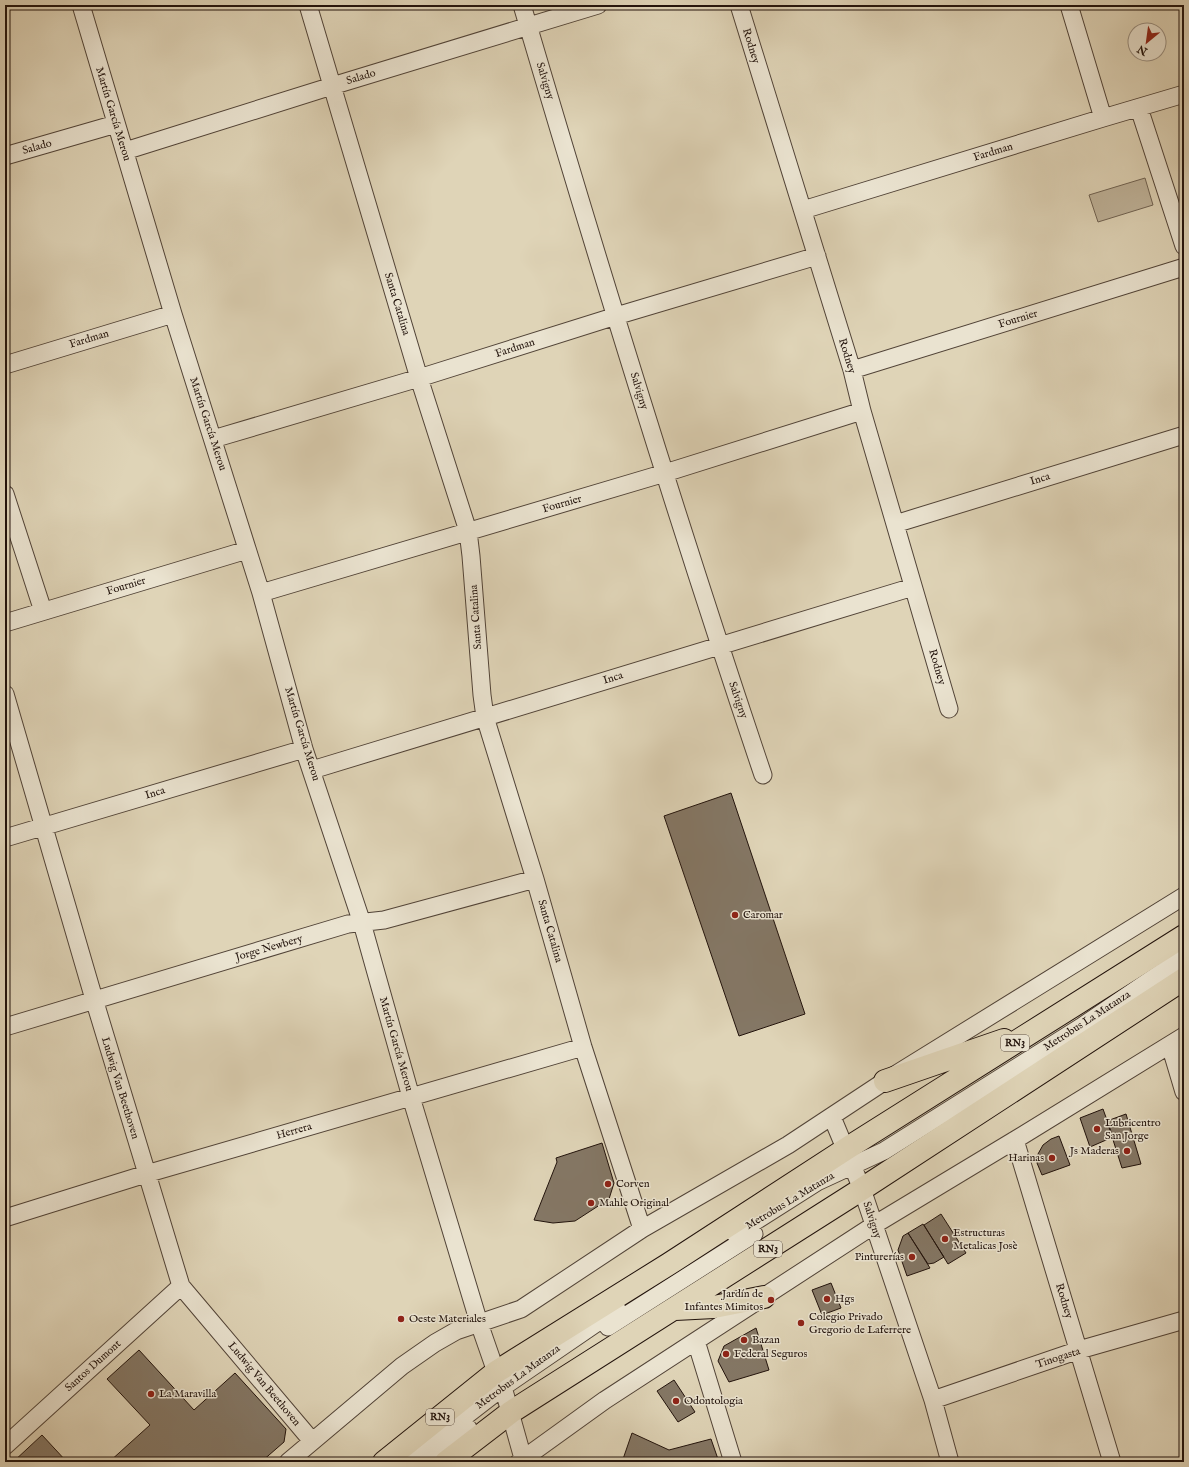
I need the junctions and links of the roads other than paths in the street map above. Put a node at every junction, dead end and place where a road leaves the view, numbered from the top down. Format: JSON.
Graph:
{"nodes":[{"id":1,"x":81,"y":5,"type":"edge"},
{"id":2,"x":308,"y":5,"type":"edge"},
{"id":3,"x":522,"y":5,"type":"edge"},
{"id":4,"x":598,"y":5,"type":"edge"},
{"id":5,"x":738,"y":5,"type":"edge"},
{"id":6,"x":1069,"y":5,"type":"edge"},
{"id":7,"x":528,"y":27,"type":"junction"},
{"id":8,"x":332,"y":86,"type":"junction"},
{"id":9,"x":1184,"y":94,"type":"edge"},
{"id":10,"x":1139,"y":108,"type":"junction"},
{"id":11,"x":1103,"y":118,"type":"junction"},
{"id":12,"x":116,"y":124,"type":"junction"},
{"id":13,"x":124,"y":151,"type":"junction"},
{"id":14,"x":5,"y":156,"type":"edge"},
{"id":15,"x":803,"y":210,"type":"junction"},
{"id":16,"x":1184,"y":246,"type":"edge"},
{"id":17,"x":817,"y":256,"type":"junction"},
{"id":18,"x":1184,"y":267,"type":"edge"},
{"id":19,"x":173,"y":314,"type":"junction"},
{"id":20,"x":616,"y":316,"type":"junction"},
{"id":21,"x":5,"y":365,"type":"edge"},
{"id":22,"x":852,"y":370,"type":"junction"},
{"id":23,"x":419,"y":378,"type":"junction"},
{"id":24,"x":862,"y":411,"type":"junction"},
{"id":25,"x":1184,"y":435,"type":"edge"},
{"id":26,"x":213,"y":439,"type":"junction"},
{"id":27,"x":665,"y":473,"type":"junction"},
{"id":28,"x":5,"y":494,"type":"edge"},
{"id":29,"x":895,"y":524,"type":"junction"},
{"id":30,"x":468,"y":531,"type":"junction"},
{"id":31,"x":247,"y":550,"type":"junction"},
{"id":32,"x":913,"y":587,"type":"junction"},
{"id":33,"x":261,"y":593,"type":"junction"},
{"id":34,"x":44,"y":611,"type":"junction"},
{"id":35,"x":5,"y":623,"type":"edge"},
{"id":36,"x":720,"y":646,"type":"junction"},
{"id":37,"x":5,"y":694,"type":"edge"},
{"id":38,"x":949,"y":709,"type":"dead end"},
{"id":39,"x":485,"y":717,"type":"junction"},
{"id":40,"x":304,"y":749,"type":"junction"},
{"id":41,"x":312,"y":770,"type":"junction"},
{"id":42,"x":763,"y":775,"type":"dead end"},
{"id":43,"x":44,"y":827,"type":"junction"},
{"id":44,"x":5,"y":838,"type":"edge"},
{"id":45,"x":535,"y":879,"type":"junction"},
{"id":46,"x":1184,"y":896,"type":"edge"},
{"id":47,"x":362,"y":923,"type":"junction"},
{"id":48,"x":1184,"y":936,"type":"edge"},
{"id":49,"x":1184,"y":957,"type":"edge"},
{"id":50,"x":1184,"y":965,"type":"edge"},
{"id":51,"x":1184,"y":972,"type":"edge"},
{"id":52,"x":1184,"y":980,"type":"edge"},
{"id":53,"x":94,"y":999,"type":"junction"},
{"id":54,"x":1130,"y":1002,"type":"junction"},
{"id":55,"x":5,"y":1027,"type":"edge"},
{"id":56,"x":1039,"y":1028,"type":"junction"},
{"id":57,"x":1184,"y":1036,"type":"edge"},
{"id":58,"x":1170,"y":1045,"type":"junction"},
{"id":59,"x":583,"y":1047,"type":"junction"},
{"id":60,"x":885,"y":1081,"type":"junction"},
{"id":61,"x":1184,"y":1092,"type":"edge"},
{"id":62,"x":411,"y":1097,"type":"junction"},
{"id":63,"x":832,"y":1117,"type":"junction"},
{"id":64,"x":1015,"y":1140,"type":"junction"},
{"id":65,"x":854,"y":1169,"type":"junction"},
{"id":66,"x":146,"y":1174,"type":"junction"},
{"id":67,"x":5,"y":1218,"type":"edge"},
{"id":68,"x":874,"y":1225,"type":"junction"},
{"id":69,"x":642,"y":1229,"type":"junction"},
{"id":70,"x":181,"y":1286,"type":"junction"},
{"id":71,"x":764,"y":1296,"type":"junction"},
{"id":72,"x":674,"y":1309,"type":"junction"},
{"id":73,"x":1184,"y":1320,"type":"edge"},
{"id":74,"x":479,"y":1324,"type":"junction"},
{"id":75,"x":696,"y":1341,"type":"junction"},
{"id":76,"x":1079,"y":1350,"type":"junction"},
{"id":77,"x":504,"y":1392,"type":"junction"},
{"id":78,"x":933,"y":1400,"type":"junction"},
{"id":79,"x":312,"y":1441,"type":"junction"},
{"id":80,"x":5,"y":1446,"type":"edge"},
{"id":81,"x":522,"y":1461,"type":"edge"},
{"id":82,"x":288,"y":1462,"type":"edge"},
{"id":83,"x":384,"y":1462,"type":"edge"},
{"id":84,"x":406,"y":1462,"type":"edge"},
{"id":85,"x":427,"y":1462,"type":"edge"},
{"id":86,"x":431,"y":1462,"type":"edge"},
{"id":87,"x":446,"y":1462,"type":"edge"},
{"id":88,"x":733,"y":1462,"type":"edge"},
{"id":89,"x":950,"y":1462,"type":"edge"},
{"id":90,"x":1112,"y":1462,"type":"edge"}],
"edges":[{"from":1,"to":12,"type":"street","name":"Martín García Merou"},
{"from":2,"to":8,"type":"street","name":"Santa Catalina"},
{"from":3,"to":7,"type":"street","name":"Salvigny"},
{"from":4,"to":7,"type":"street","name":"Salado"},
{"from":5,"to":15,"type":"street","name":"Rodney"},
{"from":6,"to":11,"type":"street"},
{"from":7,"to":8,"type":"street","name":"Salado"},
{"from":7,"to":20,"type":"street","name":"Salvigny"},
{"from":8,"to":13,"type":"street","name":"Salado"},
{"from":8,"to":23,"type":"street","name":"Santa Catalina"},
{"from":9,"to":10,"type":"street","name":"Fardman"},
{"from":10,"to":11,"type":"street","name":"Fardman"},
{"from":10,"to":16,"type":"street"},
{"from":11,"to":15,"type":"street","name":"Fardman"},
{"from":12,"to":13,"type":"street","name":"Martín García Merou"},
{"from":12,"to":14,"type":"street","name":"Salado"},
{"from":13,"to":19,"type":"street","name":"Martín García Merou"},
{"from":15,"to":17,"type":"street","name":"Rodney"},
{"from":17,"to":20,"type":"street","name":"Fardman"},
{"from":17,"to":22,"type":"street","name":"Rodney"},
{"from":18,"to":22,"type":"street","name":"Fournier"},
{"from":19,"to":21,"type":"street","name":"Fardman"},
{"from":19,"to":26,"type":"street","name":"Martín García Merou"},
{"from":20,"to":23,"type":"street","name":"Fardman"},
{"from":20,"to":27,"type":"street","name":"Salvigny"},
{"from":22,"to":24,"type":"street","name":"Rodney"},
{"from":23,"to":26,"type":"street","name":"Fardman"},
{"from":23,"to":30,"type":"street","name":"Santa Catalina"},
{"from":24,"to":27,"type":"street","name":"Fournier"},
{"from":24,"to":29,"type":"street","name":"Rodney"},
{"from":25,"to":29,"type":"street","name":"Inca"},
{"from":26,"to":31,"type":"street","name":"Martín García Merou"},
{"from":27,"to":30,"type":"street","name":"Fournier"},
{"from":27,"to":36,"type":"street","name":"Salvigny"},
{"from":28,"to":34,"type":"street"},
{"from":29,"to":32,"type":"street","name":"Rodney"},
{"from":30,"to":33,"type":"street","name":"Fournier"},
{"from":30,"to":39,"type":"street","name":"Santa Catalina"},
{"from":31,"to":33,"type":"street","name":"Martín García Merou"},
{"from":31,"to":34,"type":"street","name":"Fournier"},
{"from":32,"to":36,"type":"street","name":"Inca"},
{"from":32,"to":38,"type":"street","name":"Rodney"},
{"from":33,"to":40,"type":"street","name":"Martín García Merou"},
{"from":34,"to":35,"type":"street","name":"Fournier"},
{"from":36,"to":39,"type":"street","name":"Inca"},
{"from":36,"to":42,"type":"street","name":"Salvigny"},
{"from":37,"to":43,"type":"street","name":"Ludwig Van Beethoven"},
{"from":39,"to":41,"type":"street","name":"Inca"},
{"from":39,"to":45,"type":"street","name":"Santa Catalina"},
{"from":40,"to":41,"type":"street","name":"Martín García Merou"},
{"from":40,"to":43,"type":"street","name":"Inca"},
{"from":41,"to":47,"type":"street","name":"Martín García Merou"},
{"from":43,"to":44,"type":"street","name":"Inca"},
{"from":43,"to":53,"type":"street","name":"Ludwig Van Beethoven"},
{"from":45,"to":47,"type":"street","name":"Jorge Newbery"},
{"from":45,"to":59,"type":"street","name":"Santa Catalina"},
{"from":46,"to":60,"type":"street"},
{"from":47,"to":53,"type":"street","name":"Jorge Newbery"},
{"from":47,"to":62,"type":"street","name":"Martín García Merou"},
{"from":48,"to":56,"type":"highway","number":"RN3"},
{"from":49,"to":65,"type":"street","name":"Metrobus La Matanza"},
{"from":50,"to":54,"type":"street","name":"Metrobus La Matanza"},
{"from":51,"to":54,"type":"street","name":"Metrobus La Matanza"},
{"from":52,"to":65,"type":"highway","number":"RN3"},
{"from":53,"to":55,"type":"street","name":"Jorge Newbery"},
{"from":53,"to":66,"type":"street","name":"Ludwig Van Beethoven"},
{"from":54,"to":65,"type":"street","name":"Metrobus La Matanza"},
{"from":56,"to":60,"type":"highway"},
{"from":56,"to":65,"type":"highway","number":"RN3"},
{"from":57,"to":58,"type":"street"},
{"from":58,"to":61,"type":"street"},
{"from":58,"to":64,"type":"street"},
{"from":59,"to":62,"type":"street","name":"Herrera"},
{"from":59,"to":69,"type":"street","name":"Santa Catalina"},
{"from":60,"to":63,"type":"street"},
{"from":62,"to":66,"type":"street","name":"Herrera"},
{"from":62,"to":74,"type":"street","name":"Martín García Merou"},
{"from":63,"to":65,"type":"street","name":"Salvigny"},
{"from":63,"to":69,"type":"street"},
{"from":64,"to":68,"type":"street"},
{"from":64,"to":76,"type":"street","name":"Rodney"},
{"from":65,"to":68,"type":"street","name":"Salvigny"},
{"from":65,"to":72,"type":"highway","number":"RN3"},
{"from":65,"to":77,"type":"highway","number":"RN3"},
{"from":66,"to":67,"type":"street","name":"Herrera"},
{"from":66,"to":70,"type":"street","name":"Ludwig Van Beethoven"},
{"from":68,"to":71,"type":"street"},
{"from":68,"to":78,"type":"street","name":"Salvigny"},
{"from":69,"to":74,"type":"street"},
{"from":70,"to":79,"type":"street","name":"Ludwig Van Beethoven"},
{"from":70,"to":80,"type":"street","name":"Santos Dumont"},
{"from":71,"to":72,"type":"highway"},
{"from":71,"to":75,"type":"street"},
{"from":72,"to":77,"type":"highway","number":"RN3"},
{"from":73,"to":76,"type":"street","name":"Tinogasta"},
{"from":74,"to":77,"type":"street","name":"Martín García Merou"},
{"from":74,"to":79,"type":"street"},
{"from":75,"to":81,"type":"street"},
{"from":75,"to":88,"type":"street"},
{"from":76,"to":78,"type":"street","name":"Tinogasta"},
{"from":76,"to":90,"type":"street","name":"Rodney"},
{"from":77,"to":81,"type":"street","name":"Martín García Merou"},
{"from":77,"to":83,"type":"highway","number":"RN3"},
{"from":77,"to":84,"type":"street","name":"Metrobus La Matanza"},
{"from":77,"to":85,"type":"street","name":"Metrobus La Matanza"},
{"from":77,"to":86,"type":"street","name":"Metrobus La Matanza"},
{"from":77,"to":87,"type":"highway","number":"RN3"},
{"from":78,"to":89,"type":"street","name":"Salvigny"},
{"from":79,"to":82,"type":"street"}]}
